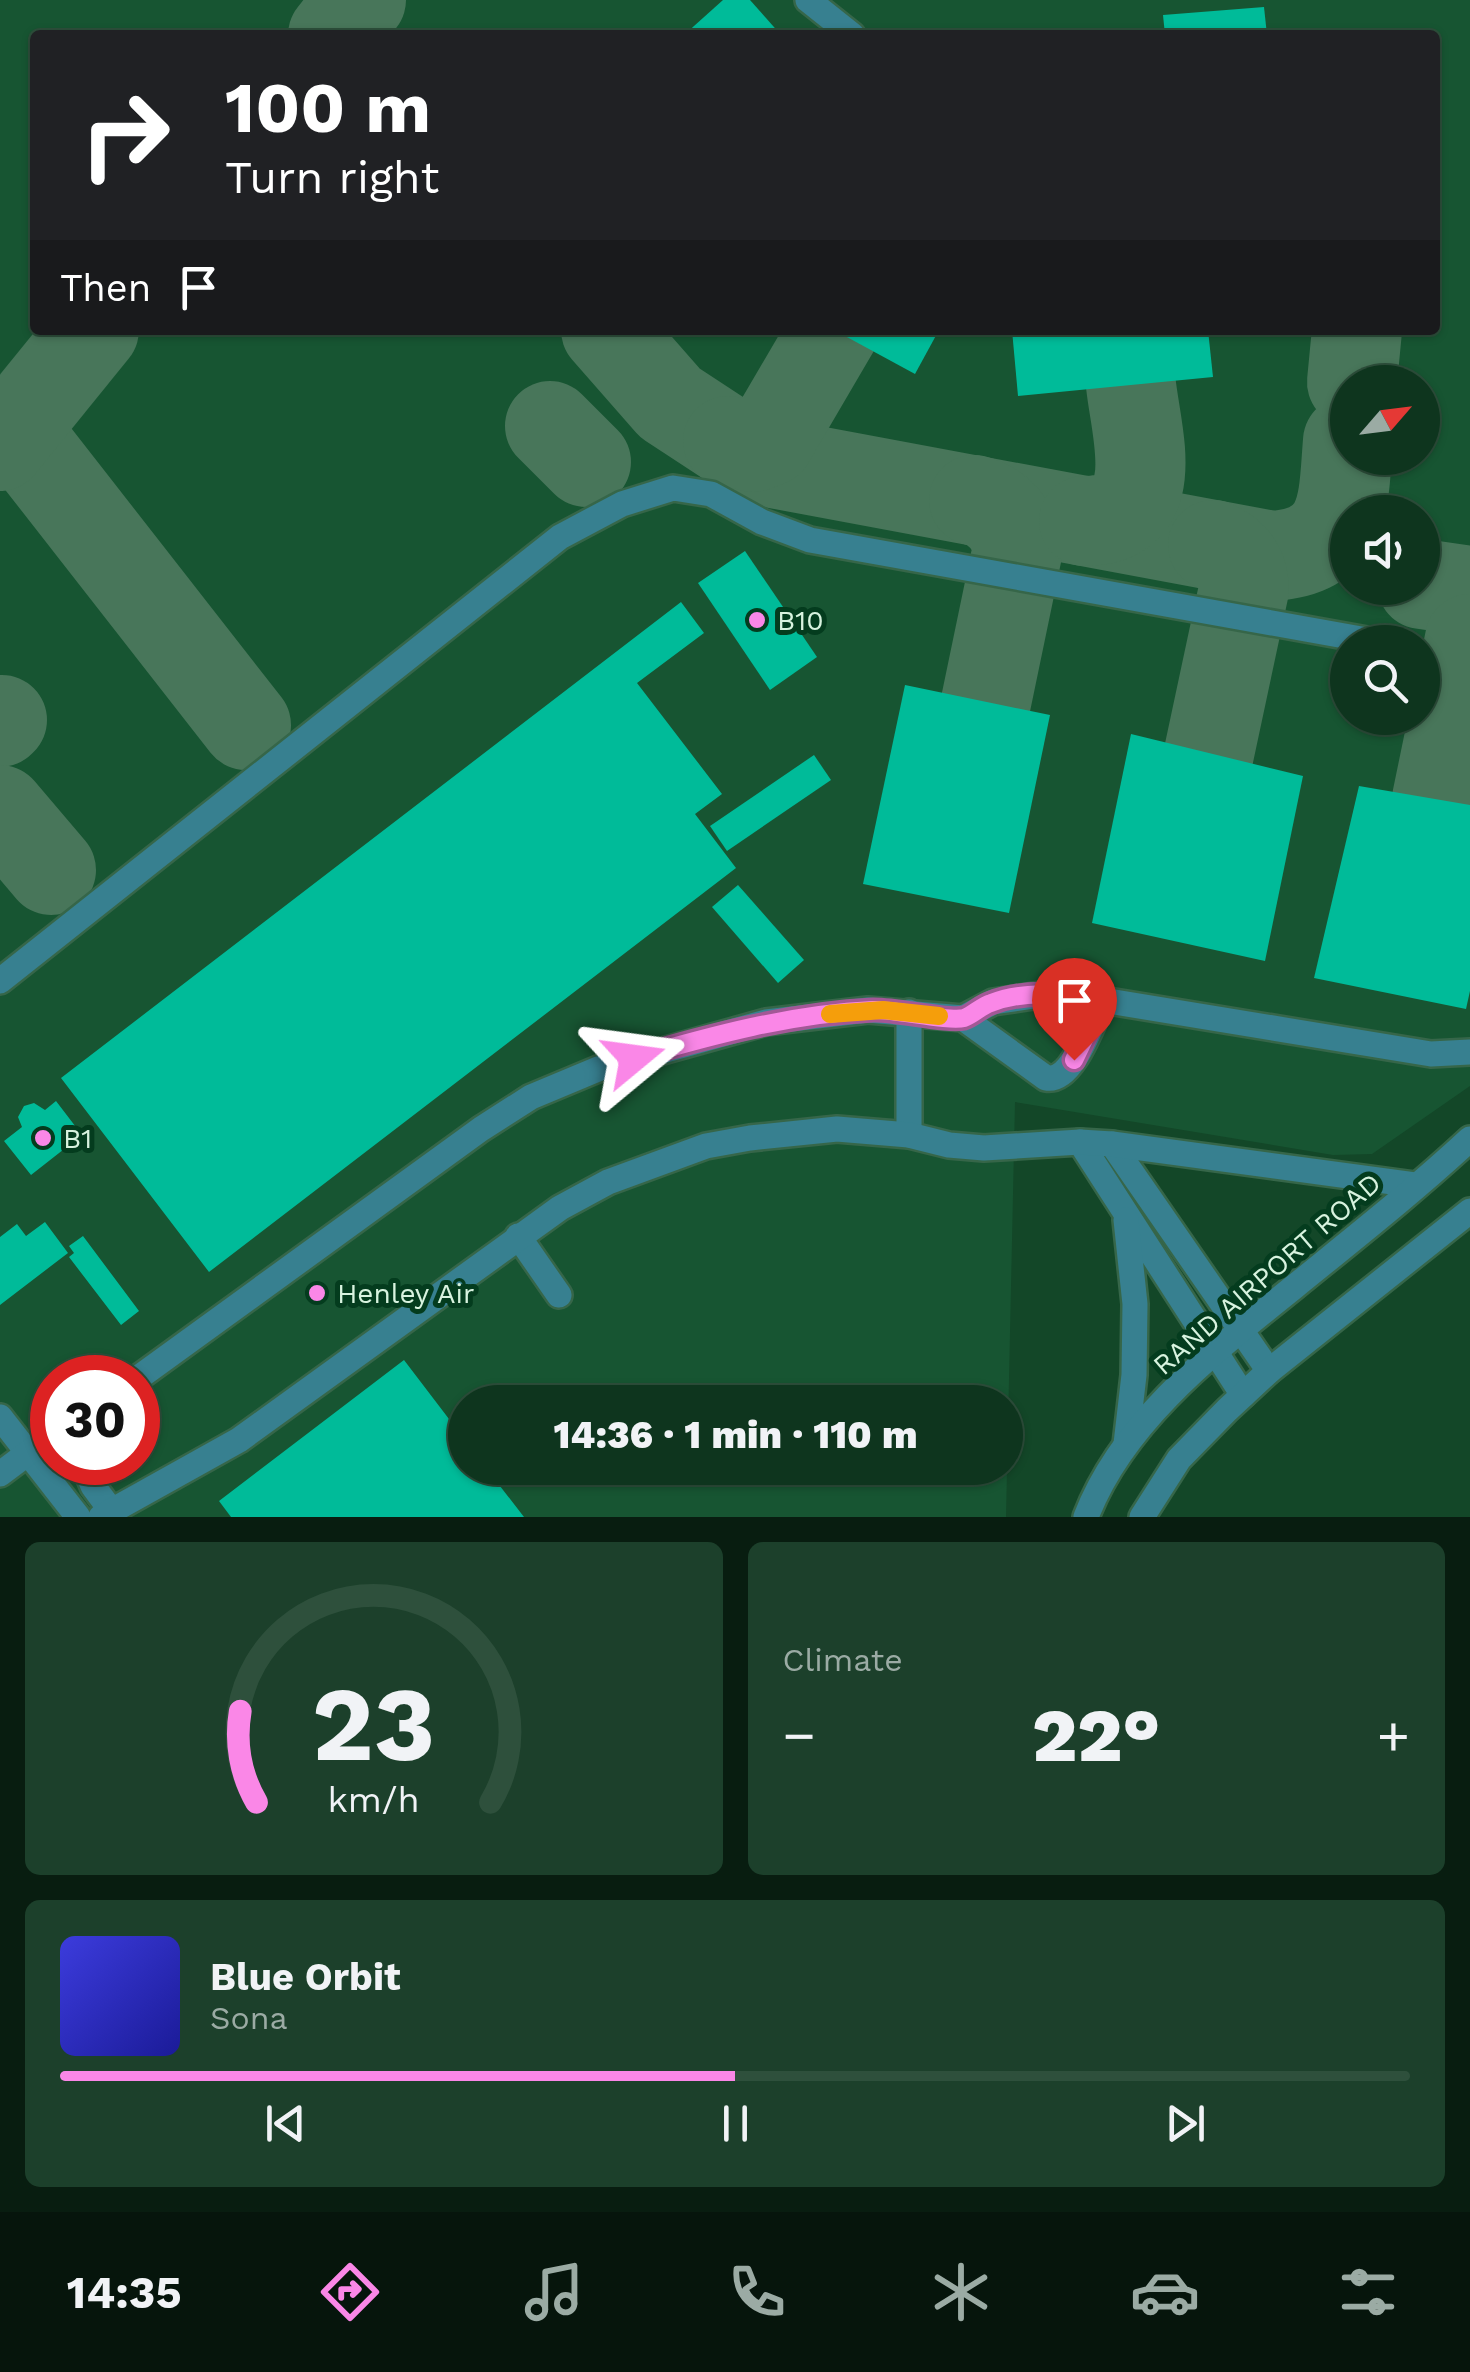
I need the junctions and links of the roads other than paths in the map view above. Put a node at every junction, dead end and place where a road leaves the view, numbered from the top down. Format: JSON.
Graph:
{"nodes":[{"id":1,"x":808,"y":0,"type":"edge"},
{"id":2,"x":846,"y":30,"type":"edge"},
{"id":3,"x":1330,"y":633,"type":"edge"},
{"id":4,"x":0,"y":982,"type":"edge"},
{"id":5,"x":1104,"y":998,"type":"junction"},
{"id":6,"x":909,"y":1012,"type":"junction"},
{"id":7,"x":964,"y":1018,"type":"junction"},
{"id":8,"x":1470,"y":1052,"type":"edge"},
{"id":9,"x":908,"y":1135,"type":"junction"},
{"id":10,"x":1470,"y":1139,"type":"edge"},
{"id":11,"x":1080,"y":1142,"type":"junction"},
{"id":12,"x":1112,"y":1144,"type":"junction"},
{"id":13,"x":1415,"y":1185,"type":"junction"},
{"id":14,"x":1470,"y":1210,"type":"edge"},
{"id":15,"x":1126,"y":1216,"type":"junction"},
{"id":16,"x":518,"y":1236,"type":"junction"},
{"id":17,"x":559,"y":1295,"type":"dead end"},
{"id":18,"x":1239,"y":1332,"type":"junction"},
{"id":19,"x":1215,"y":1354,"type":"junction"},
{"id":20,"x":160,"y":1362,"type":"edge"},
{"id":21,"x":1269,"y":1371,"type":"junction"},
{"id":22,"x":1244,"y":1395,"type":"junction"},
{"id":23,"x":0,"y":1416,"type":"edge"},
{"id":24,"x":1126,"y":1444,"type":"junction"},
{"id":25,"x":28,"y":1454,"type":"junction"},
{"id":26,"x":0,"y":1474,"type":"edge"},
{"id":27,"x":92,"y":1485,"type":"edge"},
{"id":28,"x":106,"y":1513,"type":"edge"},
{"id":29,"x":78,"y":1517,"type":"edge"},
{"id":30,"x":1086,"y":1517,"type":"edge"},
{"id":31,"x":1142,"y":1517,"type":"edge"}],
"edges":[{"from":1,"to":2,"type":"street"},
{"from":3,"to":4,"type":"street"},
{"from":5,"to":7,"type":"street"},
{"from":5,"to":7,"type":"street"},
{"from":5,"to":8,"type":"street"},
{"from":6,"to":7,"type":"street"},
{"from":6,"to":9,"type":"street"},
{"from":6,"to":20,"type":"street"},
{"from":9,"to":11,"type":"street"},
{"from":9,"to":16,"type":"street"},
{"from":10,"to":13,"type":"street","name":"RAND AIRPORT ROAD"},
{"from":11,"to":12,"type":"street"},
{"from":11,"to":15,"type":"street"},
{"from":12,"to":13,"type":"street"},
{"from":12,"to":18,"type":"street"},
{"from":13,"to":18,"type":"street","name":"RAND AIRPORT ROAD"},
{"from":14,"to":21,"type":"street"},
{"from":15,"to":19,"type":"street"},
{"from":15,"to":24,"type":"street"},
{"from":16,"to":17,"type":"street"},
{"from":16,"to":28,"type":"street"},
{"from":18,"to":19,"type":"street","name":"RAND AIRPORT ROAD"},
{"from":18,"to":21,"type":"street"},
{"from":19,"to":22,"type":"street"},
{"from":19,"to":24,"type":"street","name":"RAND AIRPORT ROAD"},
{"from":21,"to":22,"type":"street"},
{"from":22,"to":31,"type":"street"},
{"from":23,"to":25,"type":"street"},
{"from":24,"to":30,"type":"street","name":"RAND AIRPORT ROAD"},
{"from":25,"to":26,"type":"street"},
{"from":25,"to":29,"type":"street"},
{"from":27,"to":28,"type":"street"}]}
